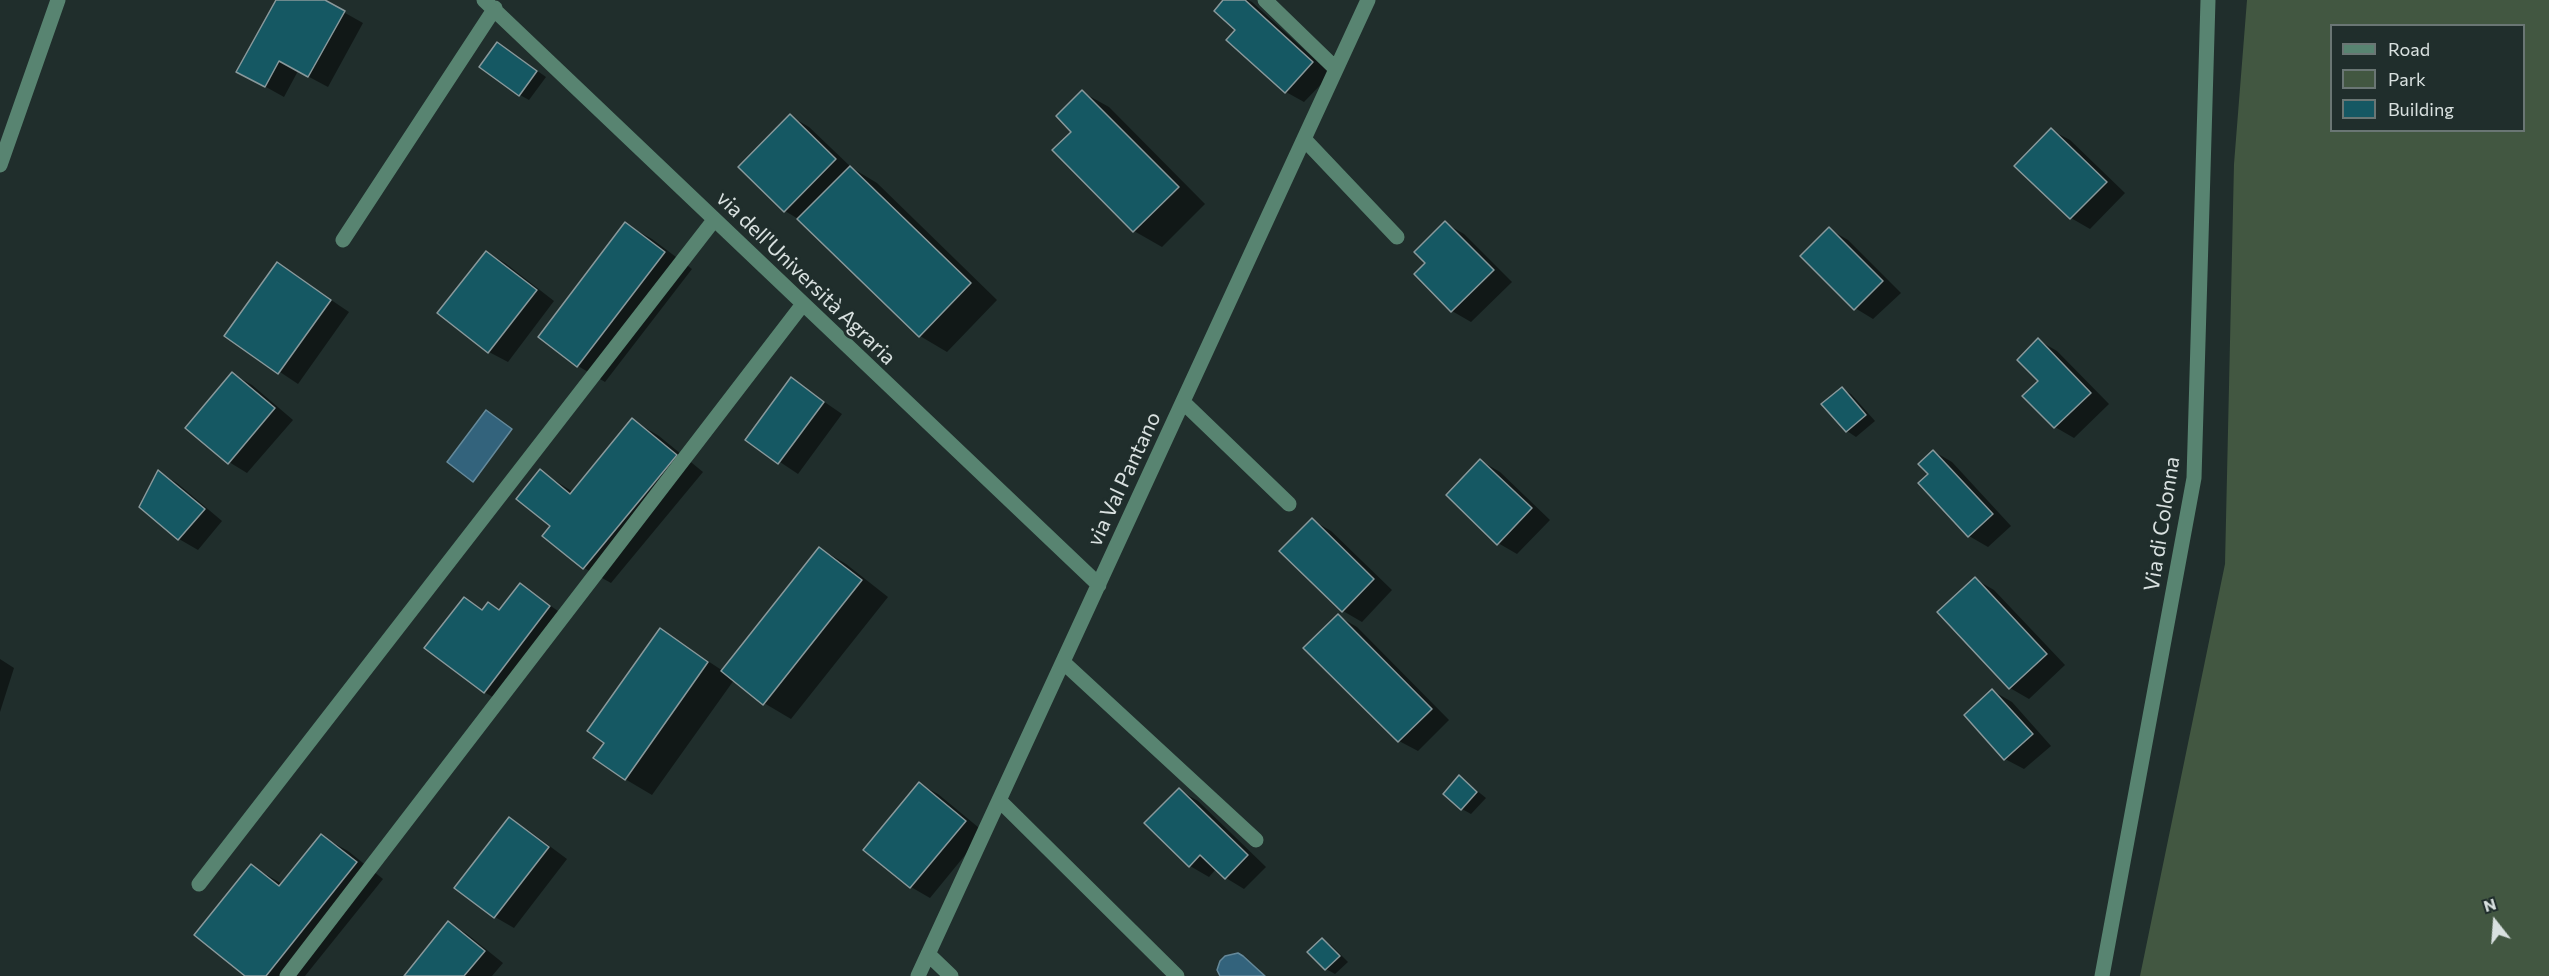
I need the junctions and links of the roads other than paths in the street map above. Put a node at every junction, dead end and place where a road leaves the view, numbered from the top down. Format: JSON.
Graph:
{"nodes":[{"id":1,"x":58,"y":0,"type":"edge"},
{"id":2,"x":1264,"y":0,"type":"edge"},
{"id":3,"x":1368,"y":0,"type":"edge"},
{"id":4,"x":2208,"y":0,"type":"edge"},
{"id":5,"x":490,"y":4,"type":"edge"},
{"id":6,"x":1336,"y":69,"type":"junction"},
{"id":7,"x":1304,"y":139,"type":"junction"},
{"id":8,"x":0,"y":165,"type":"edge"},
{"id":9,"x":714,"y":220,"type":"junction"},
{"id":10,"x":1396,"y":237,"type":"dead end"},
{"id":11,"x":343,"y":240,"type":"dead end"},
{"id":12,"x":803,"y":304,"type":"junction"},
{"id":13,"x":1183,"y":402,"type":"junction"},
{"id":14,"x":1289,"y":504,"type":"dead end"},
{"id":15,"x":1099,"y":585,"type":"junction"},
{"id":16,"x":1063,"y":662,"type":"junction"},
{"id":17,"x":999,"y":800,"type":"junction"},
{"id":18,"x":1256,"y":840,"type":"dead end"},
{"id":19,"x":199,"y":884,"type":"dead end"},
{"id":20,"x":928,"y":954,"type":"junction"},
{"id":21,"x":287,"y":976,"type":"edge"},
{"id":22,"x":918,"y":976,"type":"edge"},
{"id":23,"x":951,"y":976,"type":"edge"},
{"id":24,"x":1177,"y":976,"type":"edge"},
{"id":25,"x":2102,"y":976,"type":"edge"}],
"edges":[{"from":1,"to":8,"type":"street"},
{"from":2,"to":6,"type":"street"},
{"from":3,"to":6,"type":"street","name":"via Val Pantano"},
{"from":4,"to":25,"type":"street","name":"Via di Colonna"},
{"from":5,"to":9,"type":"street","name":"via dell'Università Agraria"},
{"from":5,"to":11,"type":"street"},
{"from":6,"to":7,"type":"street","name":"via Val Pantano"},
{"from":7,"to":10,"type":"street"},
{"from":7,"to":13,"type":"street","name":"via Val Pantano"},
{"from":9,"to":12,"type":"street","name":"via dell'Università Agraria"},
{"from":9,"to":19,"type":"street"},
{"from":12,"to":15,"type":"street","name":"via dell'Università Agraria"},
{"from":12,"to":21,"type":"street"},
{"from":13,"to":14,"type":"street"},
{"from":13,"to":15,"type":"street","name":"via Val Pantano"},
{"from":15,"to":16,"type":"street","name":"via Val Pantano"},
{"from":16,"to":17,"type":"street","name":"via Val Pantano"},
{"from":16,"to":18,"type":"street"},
{"from":17,"to":20,"type":"street","name":"via Val Pantano"},
{"from":17,"to":24,"type":"street"},
{"from":20,"to":22,"type":"street","name":"via Val Pantano"},
{"from":20,"to":23,"type":"street"}]}
